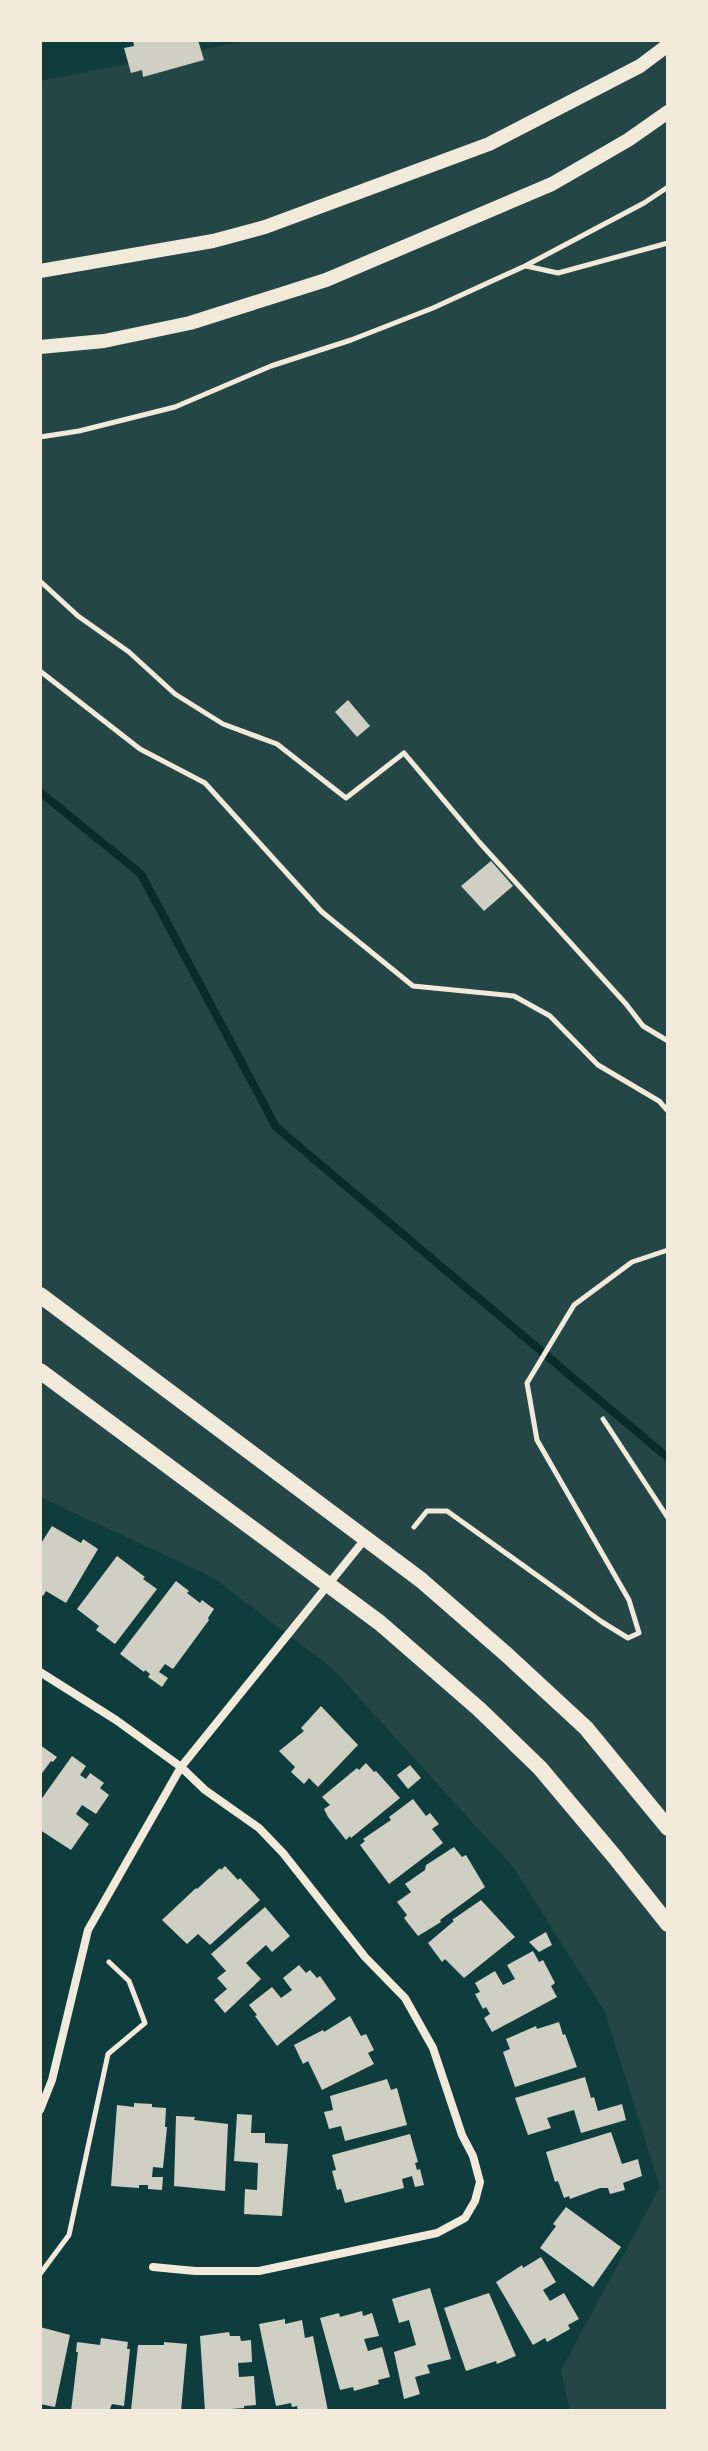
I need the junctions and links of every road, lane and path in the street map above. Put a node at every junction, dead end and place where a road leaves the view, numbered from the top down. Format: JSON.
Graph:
{"nodes":[{"id":1,"x":668,"y":45,"type":"edge"},
{"id":2,"x":668,"y":112,"type":"edge"},
{"id":3,"x":668,"y":187,"type":"edge"},
{"id":4,"x":668,"y":243,"type":"edge"},
{"id":5,"x":525,"y":266,"type":"junction"},
{"id":6,"x":40,"y":271,"type":"edge"},
{"id":7,"x":40,"y":347,"type":"edge"},
{"id":8,"x":40,"y":437,"type":"edge"},
{"id":9,"x":40,"y":581,"type":"edge"},
{"id":10,"x":40,"y":671,"type":"edge"},
{"id":11,"x":668,"y":1041,"type":"edge"},
{"id":12,"x":668,"y":1111,"type":"edge"},
{"id":13,"x":668,"y":1250,"type":"edge"},
{"id":14,"x":40,"y":1295,"type":"edge"},
{"id":15,"x":40,"y":1371,"type":"edge"},
{"id":16,"x":603,"y":1419,"type":"dead end"},
{"id":17,"x":668,"y":1518,"type":"edge"},
{"id":18,"x":414,"y":1527,"type":"dead end"},
{"id":19,"x":366,"y":1538,"type":"junction"},
{"id":20,"x":329,"y":1584,"type":"junction"},
{"id":21,"x":40,"y":1672,"type":"edge"},
{"id":22,"x":181,"y":1767,"type":"junction"},
{"id":23,"x":668,"y":1828,"type":"edge"},
{"id":24,"x":668,"y":1924,"type":"edge"},
{"id":25,"x":109,"y":1962,"type":"dead end"},
{"id":26,"x":40,"y":2110,"type":"edge"},
{"id":27,"x":153,"y":2267,"type":"dead end"},
{"id":28,"x":40,"y":2274,"type":"edge"}],
"edges":[{"from":1,"to":6,"type":"street"},
{"from":2,"to":7,"type":"street"},
{"from":3,"to":5,"type":"path"},
{"from":4,"to":5,"type":"path"},
{"from":5,"to":8,"type":"path"},
{"from":9,"to":11,"type":"path"},
{"from":10,"to":12,"type":"path"},
{"from":13,"to":18,"type":"path"},
{"from":14,"to":19,"type":"main road"},
{"from":15,"to":20,"type":"main road"},
{"from":16,"to":17,"type":"path"},
{"from":19,"to":20,"type":"street"},
{"from":19,"to":23,"type":"main road"},
{"from":20,"to":22,"type":"street"},
{"from":20,"to":24,"type":"main road"},
{"from":21,"to":22,"type":"street"},
{"from":22,"to":26,"type":"street"},
{"from":22,"to":27,"type":"street"},
{"from":25,"to":28,"type":"path"}]}
